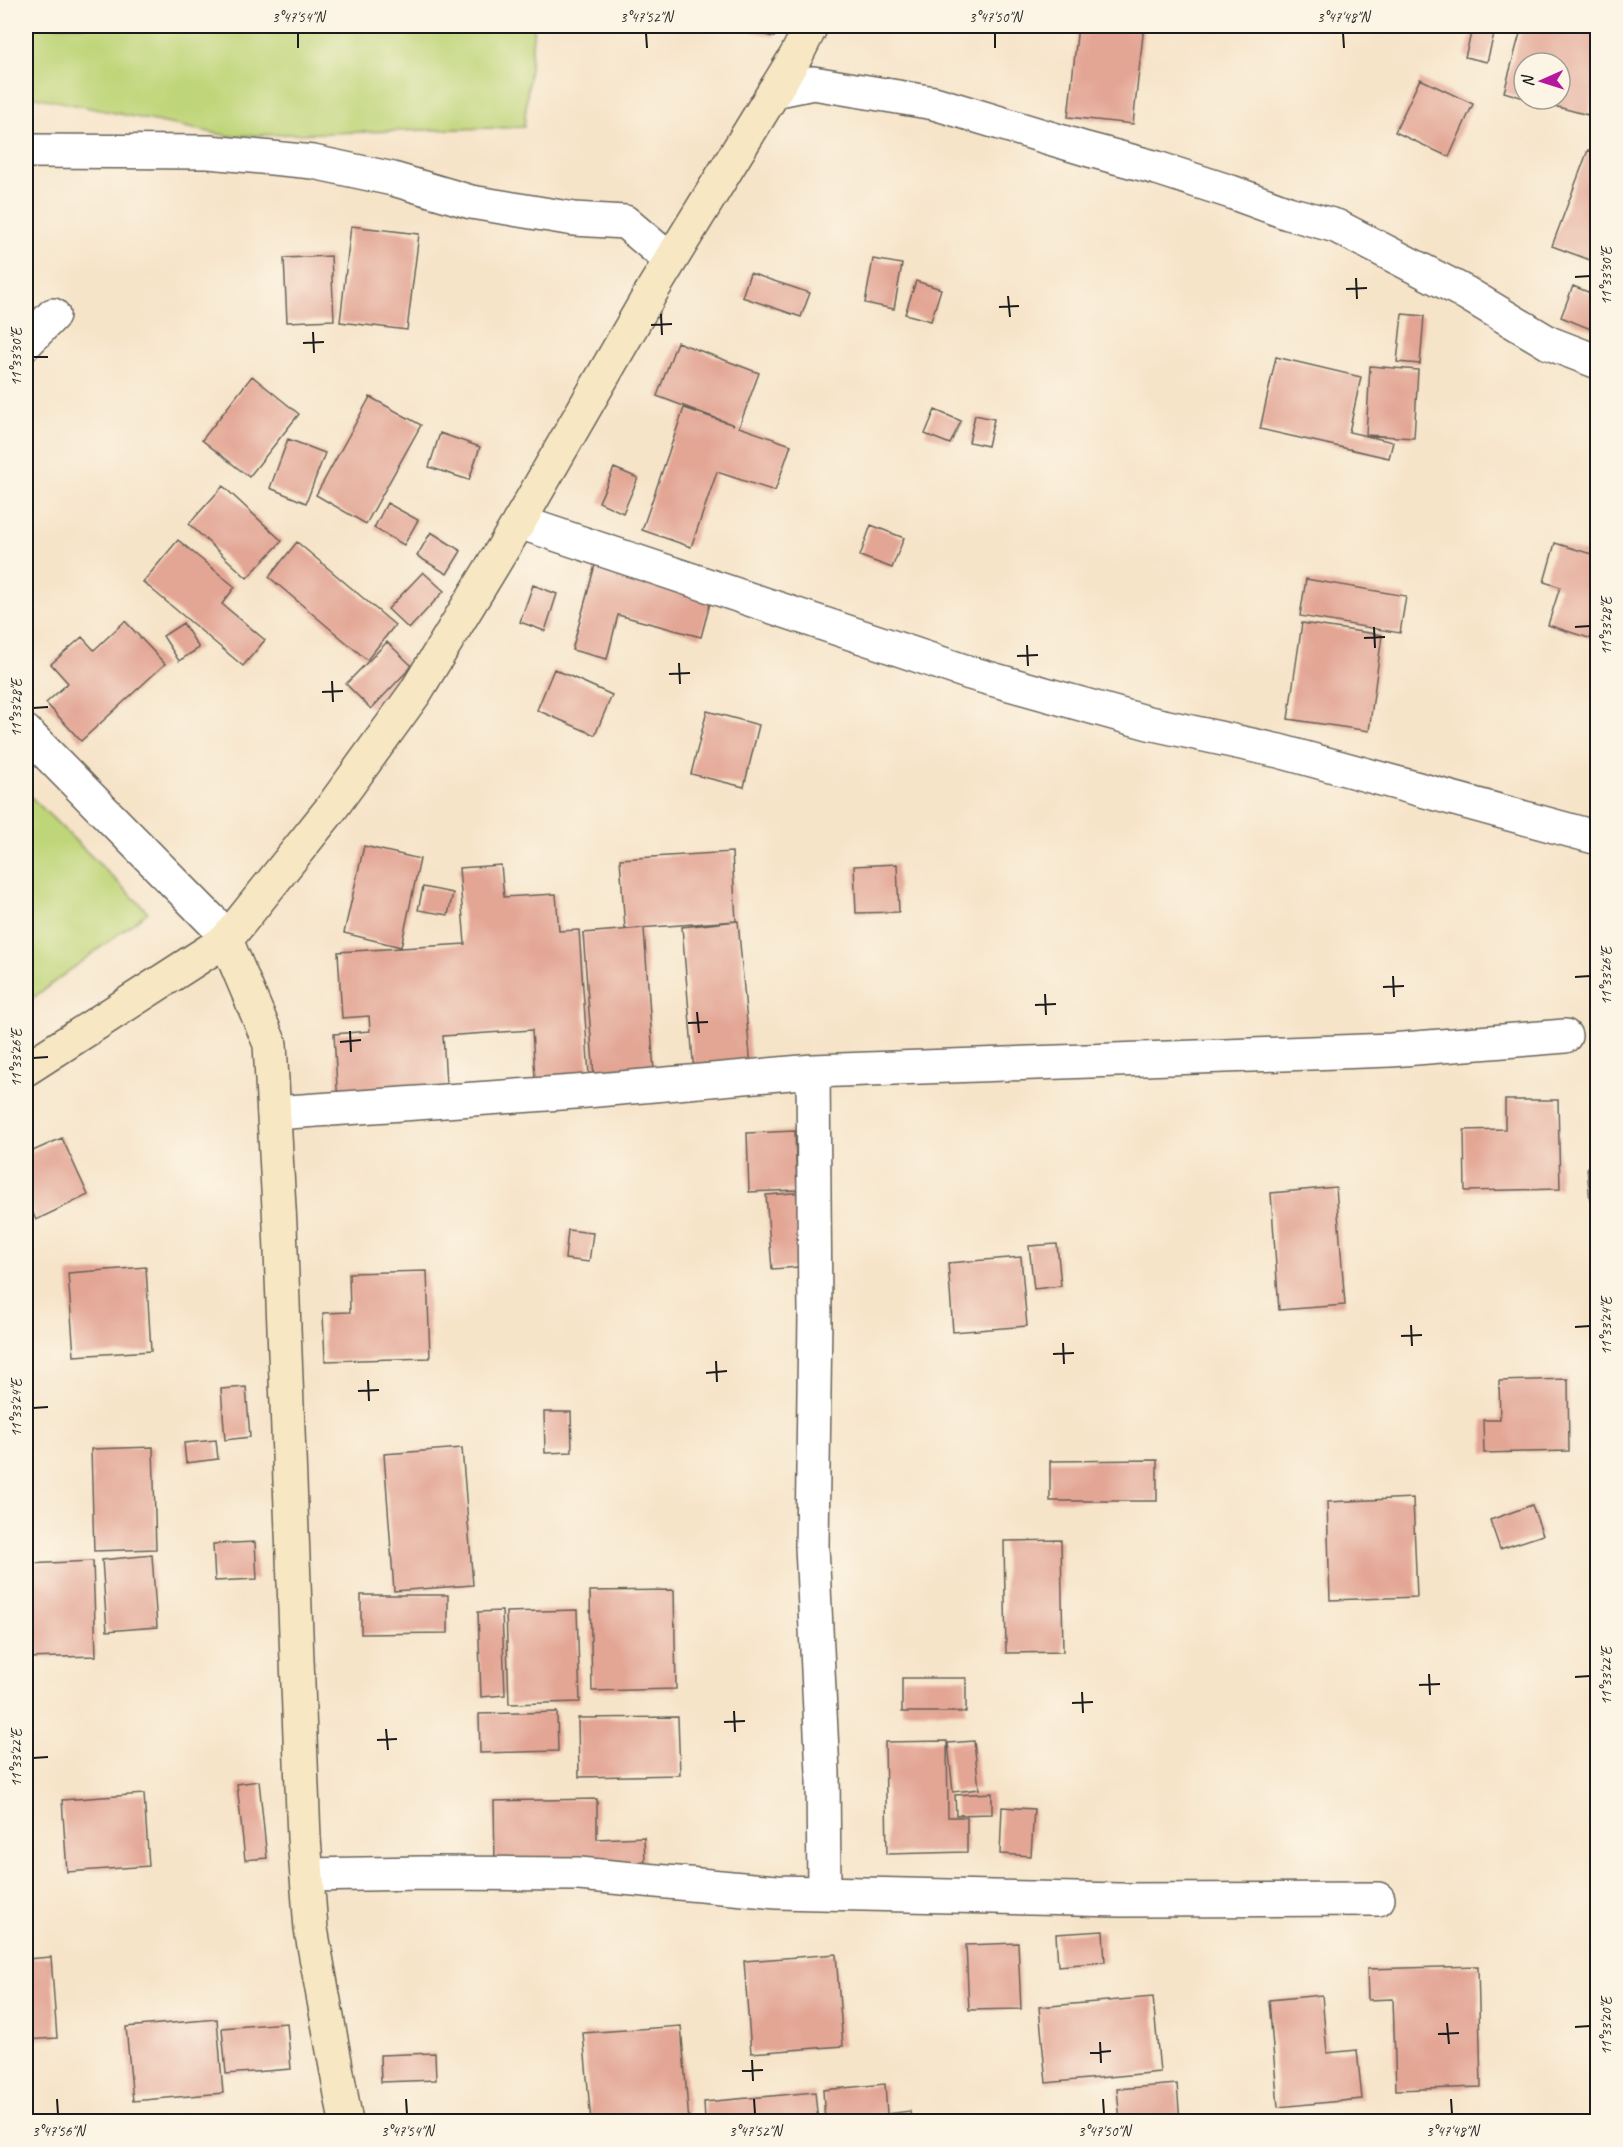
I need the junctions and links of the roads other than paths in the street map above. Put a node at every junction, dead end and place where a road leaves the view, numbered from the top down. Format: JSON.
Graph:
{"nodes":[{"id":1,"x":811,"y":26,"type":"edge"},
{"id":2,"x":774,"y":91,"type":"junction"},
{"id":3,"x":26,"y":151,"type":"edge"},
{"id":4,"x":670,"y":260,"type":"junction"},
{"id":5,"x":54,"y":315,"type":"dead end"},
{"id":6,"x":26,"y":343,"type":"edge"},
{"id":7,"x":1598,"y":362,"type":"edge"},
{"id":8,"x":519,"y":522,"type":"junction"},
{"id":9,"x":26,"y":732,"type":"edge"},
{"id":10,"x":1598,"y":838,"type":"edge"},
{"id":11,"x":225,"y":940,"type":"junction"},
{"id":12,"x":1565,"y":1035,"type":"dead end"},
{"id":13,"x":26,"y":1069,"type":"edge"},
{"id":14,"x":813,"y":1071,"type":"junction"},
{"id":15,"x":274,"y":1113,"type":"junction"},
{"id":16,"x":307,"y":1875,"type":"junction"},
{"id":17,"x":824,"y":1893,"type":"junction"},
{"id":18,"x":1378,"y":1899,"type":"dead end"},
{"id":19,"x":346,"y":2121,"type":"edge"}],
"edges":[{"from":1,"to":2,"type":"street"},
{"from":2,"to":4,"type":"street"},
{"from":2,"to":7,"type":"street"},
{"from":3,"to":4,"type":"street"},
{"from":4,"to":8,"type":"street"},
{"from":5,"to":6,"type":"street"},
{"from":8,"to":10,"type":"street"},
{"from":8,"to":11,"type":"street"},
{"from":9,"to":11,"type":"street"},
{"from":11,"to":13,"type":"street"},
{"from":11,"to":15,"type":"street"},
{"from":12,"to":14,"type":"street"},
{"from":14,"to":15,"type":"street"},
{"from":14,"to":17,"type":"street"},
{"from":15,"to":16,"type":"street"},
{"from":16,"to":17,"type":"street"},
{"from":16,"to":19,"type":"street"},
{"from":17,"to":18,"type":"street"}]}
